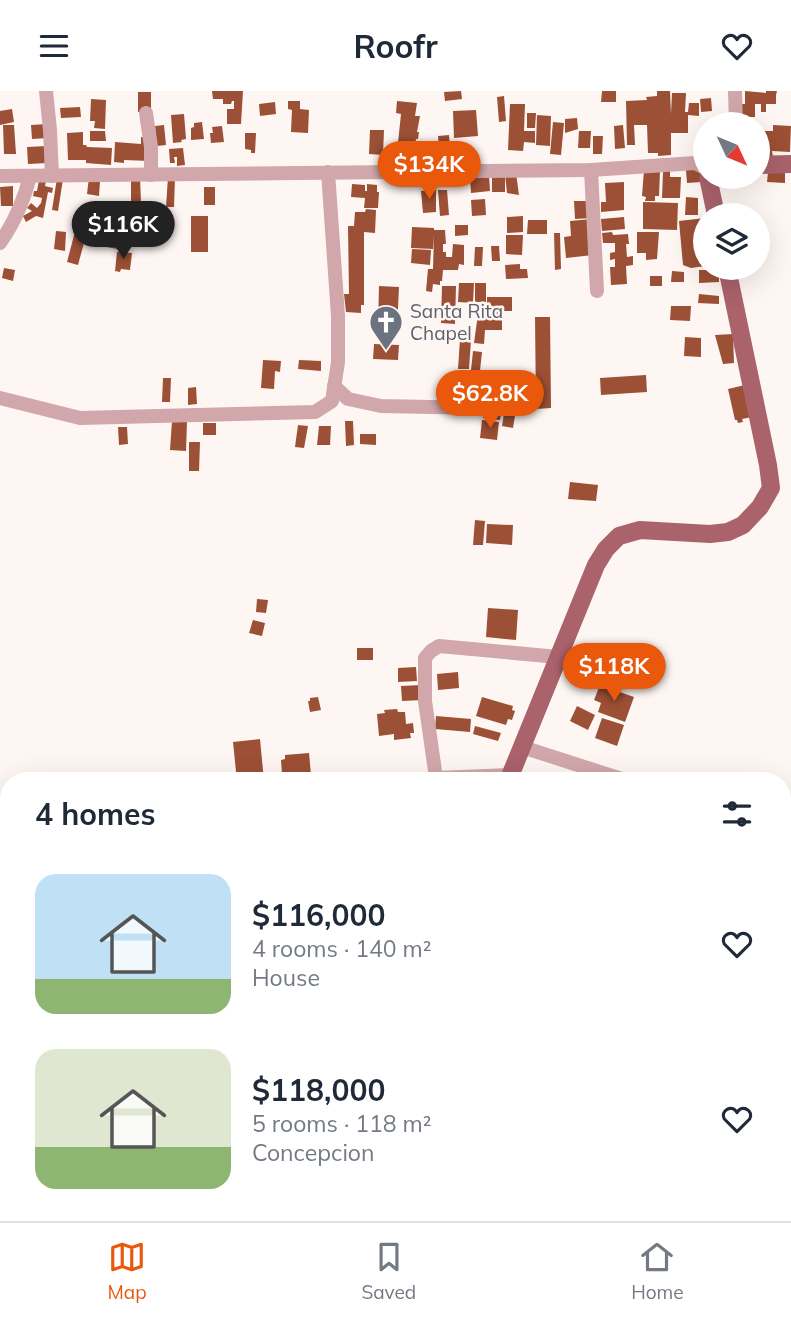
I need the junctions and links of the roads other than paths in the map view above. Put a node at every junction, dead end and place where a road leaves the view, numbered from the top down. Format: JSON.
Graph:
{"nodes":[{"id":1,"x":46,"y":91,"type":"edge"},
{"id":2,"x":735,"y":91,"type":"edge"},
{"id":3,"x":736,"y":112,"type":"edge"},
{"id":4,"x":146,"y":113,"type":"dead end"},
{"id":5,"x":693,"y":163,"type":"edge"},
{"id":6,"x":791,"y":164,"type":"edge"},
{"id":7,"x":770,"y":165,"type":"edge"},
{"id":8,"x":591,"y":170,"type":"junction"},
{"id":9,"x":328,"y":172,"type":"junction"},
{"id":10,"x":151,"y":174,"type":"junction"},
{"id":11,"x":0,"y":176,"type":"edge"},
{"id":12,"x":30,"y":176,"type":"junction"},
{"id":13,"x":52,"y":176,"type":"junction"},
{"id":14,"x":0,"y":243,"type":"edge"},
{"id":15,"x":729,"y":280,"type":"edge"},
{"id":16,"x":597,"y":291,"type":"dead end"},
{"id":17,"x":334,"y":386,"type":"junction"},
{"id":18,"x":0,"y":398,"type":"edge"},
{"id":19,"x":481,"y":408,"type":"dead end"},
{"id":20,"x":558,"y":657,"type":"junction"},
{"id":21,"x":522,"y":747,"type":"junction"},
{"id":22,"x":429,"y":772,"type":"edge"},
{"id":23,"x":512,"y":772,"type":"edge"},
{"id":24,"x":600,"y":772,"type":"edge"}],
"edges":[{"from":1,"to":13,"type":"street"},
{"from":2,"to":3,"type":"street"},
{"from":4,"to":10,"type":"street"},
{"from":5,"to":8,"type":"street"},
{"from":6,"to":7,"type":"main road"},
{"from":8,"to":9,"type":"street"},
{"from":8,"to":16,"type":"street"},
{"from":9,"to":10,"type":"street"},
{"from":9,"to":17,"type":"street"},
{"from":10,"to":13,"type":"street"},
{"from":11,"to":12,"type":"street"},
{"from":12,"to":13,"type":"street"},
{"from":12,"to":14,"type":"street"},
{"from":15,"to":20,"type":"main road"},
{"from":17,"to":18,"type":"street"},
{"from":17,"to":19,"type":"street"},
{"from":20,"to":21,"type":"main road"},
{"from":20,"to":22,"type":"street"},
{"from":21,"to":23,"type":"main road"},
{"from":21,"to":24,"type":"street"}]}
